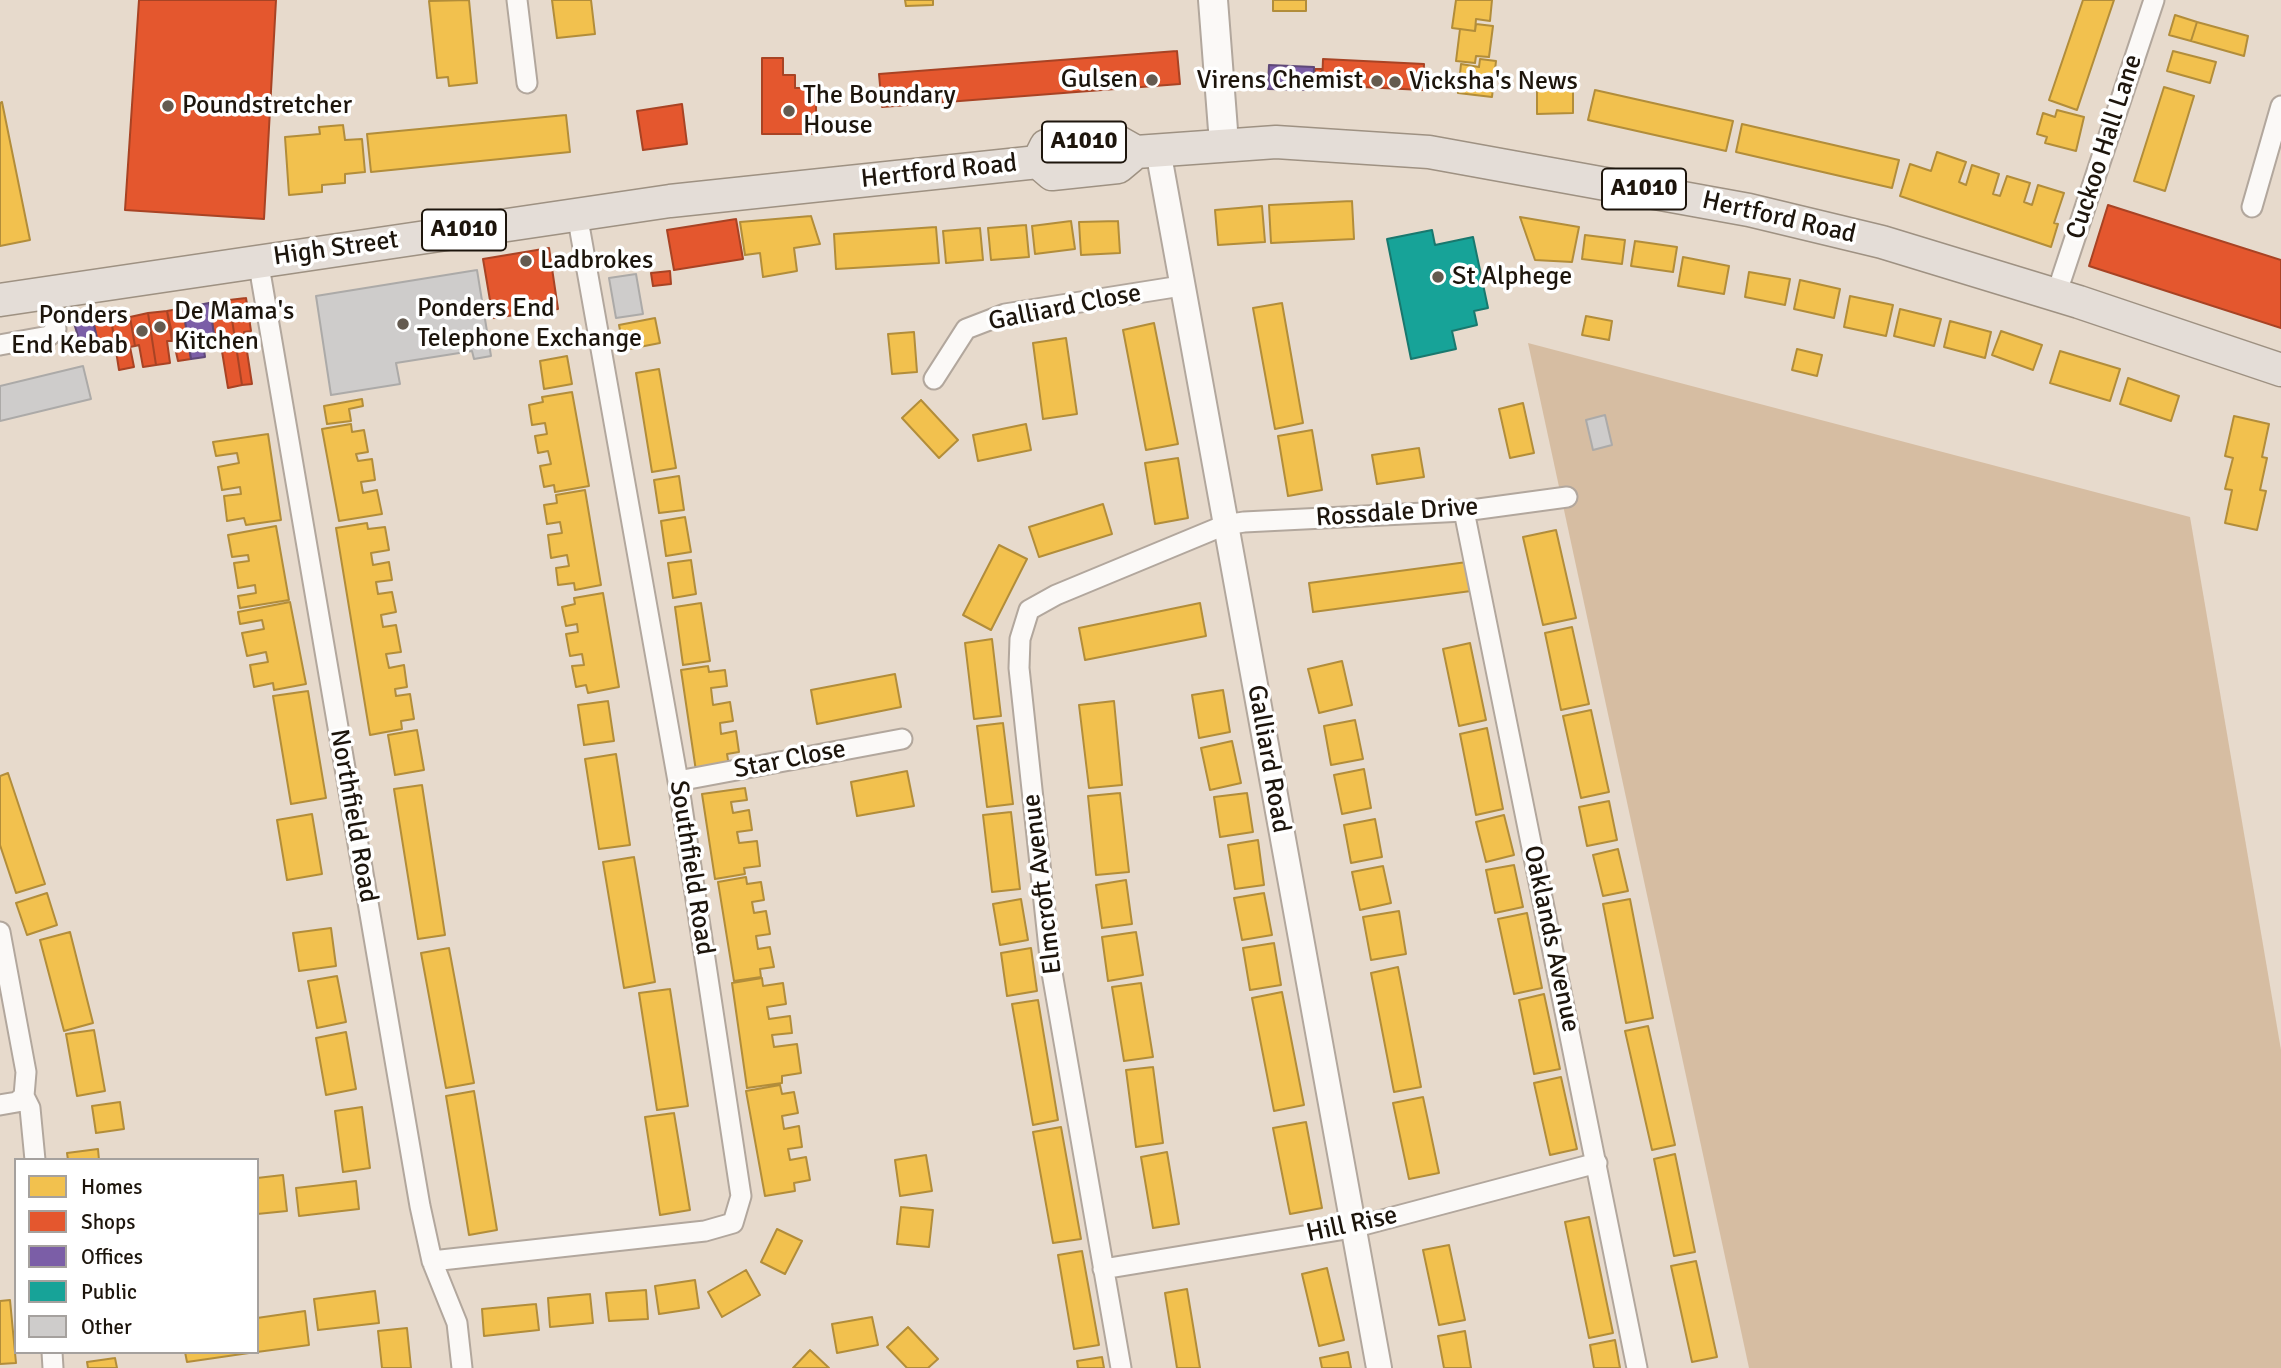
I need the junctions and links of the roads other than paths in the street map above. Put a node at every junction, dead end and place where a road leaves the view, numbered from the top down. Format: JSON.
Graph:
{"nodes":[{"id":1,"x":517,"y":0,"type":"edge"},
{"id":2,"x":1213,"y":0,"type":"edge"},
{"id":3,"x":2154,"y":0,"type":"edge"},
{"id":4,"x":527,"y":83,"type":"dead end"},
{"id":5,"x":2281,"y":106,"type":"edge"},
{"id":6,"x":1224,"y":144,"type":"junction"},
{"id":7,"x":1147,"y":151,"type":"junction"},
{"id":8,"x":839,"y":181,"type":"joint"},
{"id":9,"x":2252,"y":207,"type":"dead end"},
{"id":10,"x":577,"y":214,"type":"junction"},
{"id":11,"x":258,"y":260,"type":"junction"},
{"id":12,"x":1181,"y":286,"type":"junction"},
{"id":13,"x":50,"y":291,"type":"junction"},
{"id":14,"x":2056,"y":295,"type":"junction"},
{"id":15,"x":0,"y":300,"type":"edge"},
{"id":16,"x":0,"y":345,"type":"edge"},
{"id":17,"x":2281,"y":370,"type":"edge"},
{"id":18,"x":934,"y":379,"type":"dead end"},
{"id":19,"x":1567,"y":497,"type":"dead end"},
{"id":20,"x":1464,"y":511,"type":"junction"},
{"id":21,"x":1226,"y":525,"type":"junction"},
{"id":22,"x":902,"y":739,"type":"dead end"},
{"id":23,"x":678,"y":781,"type":"junction"},
{"id":24,"x":0,"y":932,"type":"edge"},
{"id":25,"x":24,"y":1096,"type":"junction"},
{"id":26,"x":0,"y":1105,"type":"edge"},
{"id":27,"x":35,"y":1158,"type":"edge"},
{"id":28,"x":1597,"y":1163,"type":"junction"},
{"id":29,"x":1352,"y":1228,"type":"junction"},
{"id":30,"x":432,"y":1261,"type":"junction"},
{"id":31,"x":1103,"y":1269,"type":"junction"},
{"id":32,"x":462,"y":1368,"type":"edge"},
{"id":33,"x":1121,"y":1368,"type":"edge"},
{"id":34,"x":1379,"y":1368,"type":"edge"},
{"id":35,"x":1637,"y":1368,"type":"edge"}],
"edges":[{"from":1,"to":4,"type":"street"},
{"from":2,"to":6,"type":"main road"},
{"from":3,"to":14,"type":"street","name":"Cuckoo Hall Lane"},
{"from":5,"to":9,"type":"street"},
{"from":6,"to":7,"type":"main road","name":"Hertford Road","number":"A1010"},
{"from":6,"to":14,"type":"main road","name":"Hertford Road","number":"A1010"},
{"from":7,"to":8,"type":"main road","name":"Hertford Road","number":"A1010"},
{"from":7,"to":12,"type":"street","name":"Galliard Road"},
{"from":8,"to":10,"type":"main road","name":"High Street","number":"A1010"},
{"from":10,"to":11,"type":"main road","name":"High Street","number":"A1010"},
{"from":10,"to":23,"type":"street","name":"Southfield Road"},
{"from":11,"to":13,"type":"main road","name":"High Street","number":"A1010"},
{"from":11,"to":30,"type":"street","name":"Northfield Road"},
{"from":12,"to":18,"type":"street","name":"Galliard Close"},
{"from":12,"to":21,"type":"street","name":"Galliard Road"},
{"from":13,"to":15,"type":"main road","name":"High Street","number":"A1010"},
{"from":13,"to":16,"type":"street"},
{"from":14,"to":17,"type":"main road","name":"Hertford Road","number":"A1010"},
{"from":19,"to":20,"type":"street","name":"Rossdale Drive"},
{"from":20,"to":21,"type":"street","name":"Rossdale Drive"},
{"from":20,"to":28,"type":"street","name":"Oaklands Avenue"},
{"from":21,"to":29,"type":"street","name":"Galliard Road"},
{"from":21,"to":31,"type":"street","name":"Elmcroft Avenue"},
{"from":22,"to":23,"type":"street","name":"Star Close"},
{"from":23,"to":30,"type":"street","name":"Southfield Road"},
{"from":24,"to":25,"type":"street"},
{"from":25,"to":26,"type":"street"},
{"from":25,"to":27,"type":"street"},
{"from":28,"to":29,"type":"street","name":"Hill Rise"},
{"from":28,"to":35,"type":"street","name":"Oaklands Avenue"},
{"from":29,"to":31,"type":"street","name":"Hill Rise"},
{"from":29,"to":34,"type":"street","name":"Galliard Road"},
{"from":30,"to":32,"type":"street","name":"Northfield Road"},
{"from":31,"to":33,"type":"street","name":"Elmcroft Avenue"}]}
